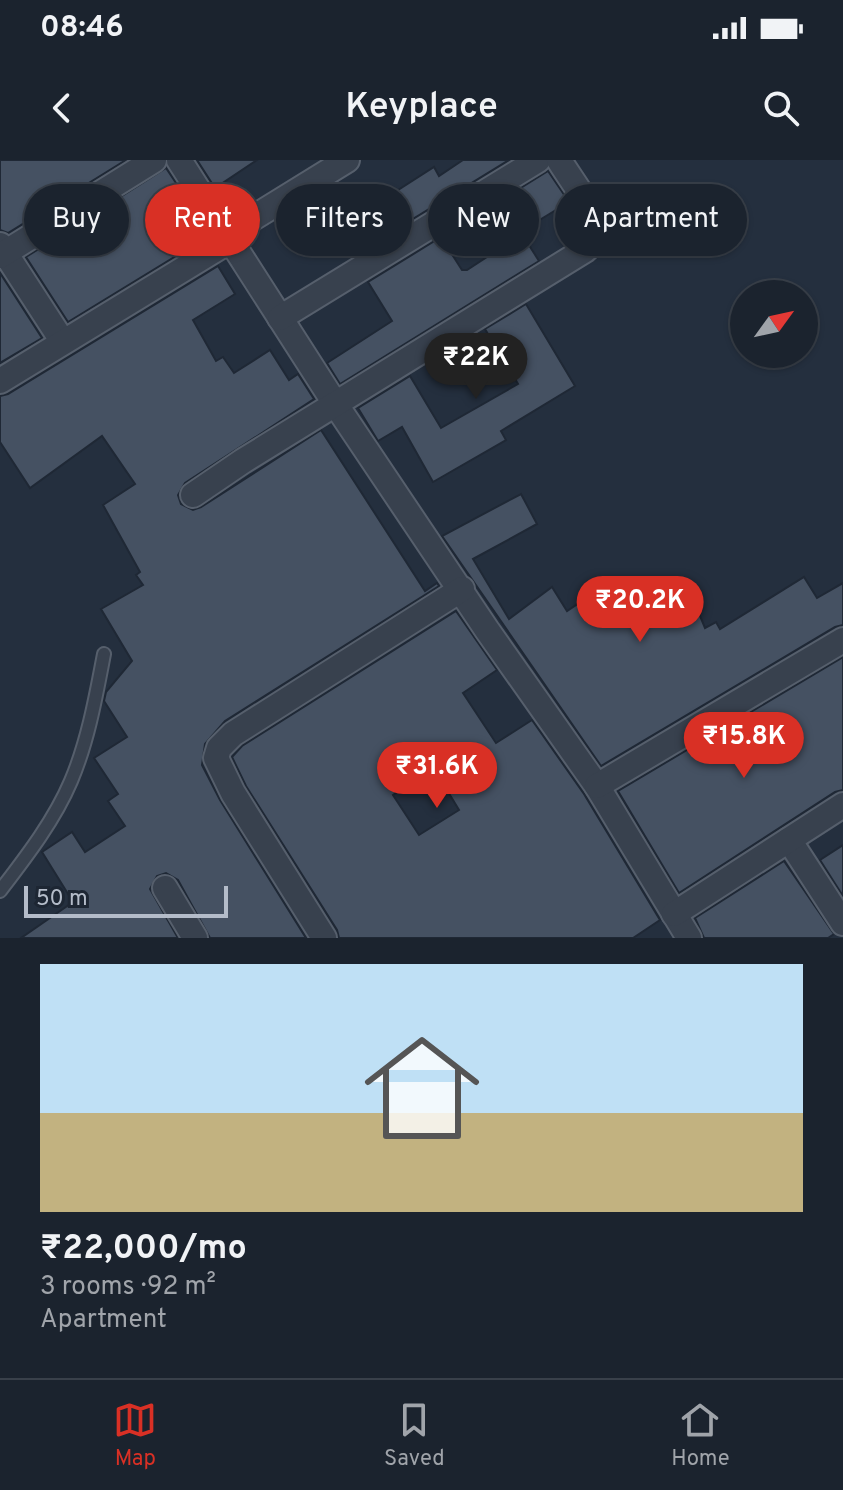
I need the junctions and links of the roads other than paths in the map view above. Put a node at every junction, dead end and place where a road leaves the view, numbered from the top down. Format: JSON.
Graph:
{"nodes":[{"id":1,"x":154,"y":160,"type":"edge"},
{"id":2,"x":179,"y":160,"type":"edge"},
{"id":3,"x":347,"y":160,"type":"edge"},
{"id":4,"x":538,"y":160,"type":"edge"},
{"id":5,"x":559,"y":160,"type":"edge"},
{"id":6,"x":195,"y":184,"type":"edge"},
{"id":7,"x":260,"y":217,"type":"edge"},
{"id":8,"x":2,"y":251,"type":"edge"},
{"id":9,"x":199,"y":256,"type":"edge"},
{"id":10,"x":241,"y":256,"type":"edge"},
{"id":11,"x":280,"y":318,"type":"junction"},
{"id":12,"x":63,"y":342,"type":"junction"},
{"id":13,"x":0,"y":381,"type":"edge"},
{"id":14,"x":336,"y":405,"type":"junction"},
{"id":15,"x":193,"y":495,"type":"dead end"},
{"id":16,"x":462,"y":589,"type":"junction"},
{"id":17,"x":843,"y":640,"type":"edge"},
{"id":18,"x":104,"y":654,"type":"dead end"},
{"id":19,"x":597,"y":786,"type":"junction"},
{"id":20,"x":843,"y":805,"type":"edge"},
{"id":21,"x":789,"y":840,"type":"junction"},
{"id":22,"x":165,"y":888,"type":"dead end"},
{"id":23,"x":0,"y":891,"type":"edge"},
{"id":24,"x":674,"y":914,"type":"junction"},
{"id":25,"x":843,"y":923,"type":"edge"},
{"id":26,"x":195,"y":938,"type":"edge"},
{"id":27,"x":324,"y":938,"type":"edge"},
{"id":28,"x":689,"y":938,"type":"edge"}],
"edges":[{"from":1,"to":8,"type":"street"},
{"from":2,"to":6,"type":"street"},
{"from":3,"to":7,"type":"street"},
{"from":4,"to":11,"type":"street"},
{"from":5,"to":14,"type":"street"},
{"from":8,"to":12,"type":"street"},
{"from":9,"to":12,"type":"street"},
{"from":10,"to":11,"type":"street"},
{"from":11,"to":14,"type":"street"},
{"from":12,"to":13,"type":"street"},
{"from":14,"to":15,"type":"street"},
{"from":14,"to":16,"type":"street"},
{"from":16,"to":19,"type":"street"},
{"from":16,"to":27,"type":"street"},
{"from":17,"to":19,"type":"street"},
{"from":18,"to":23,"type":"lane"},
{"from":19,"to":24,"type":"street"},
{"from":20,"to":21,"type":"street"},
{"from":21,"to":24,"type":"street"},
{"from":21,"to":25,"type":"street"},
{"from":22,"to":26,"type":"street"},
{"from":24,"to":28,"type":"street"}]}
